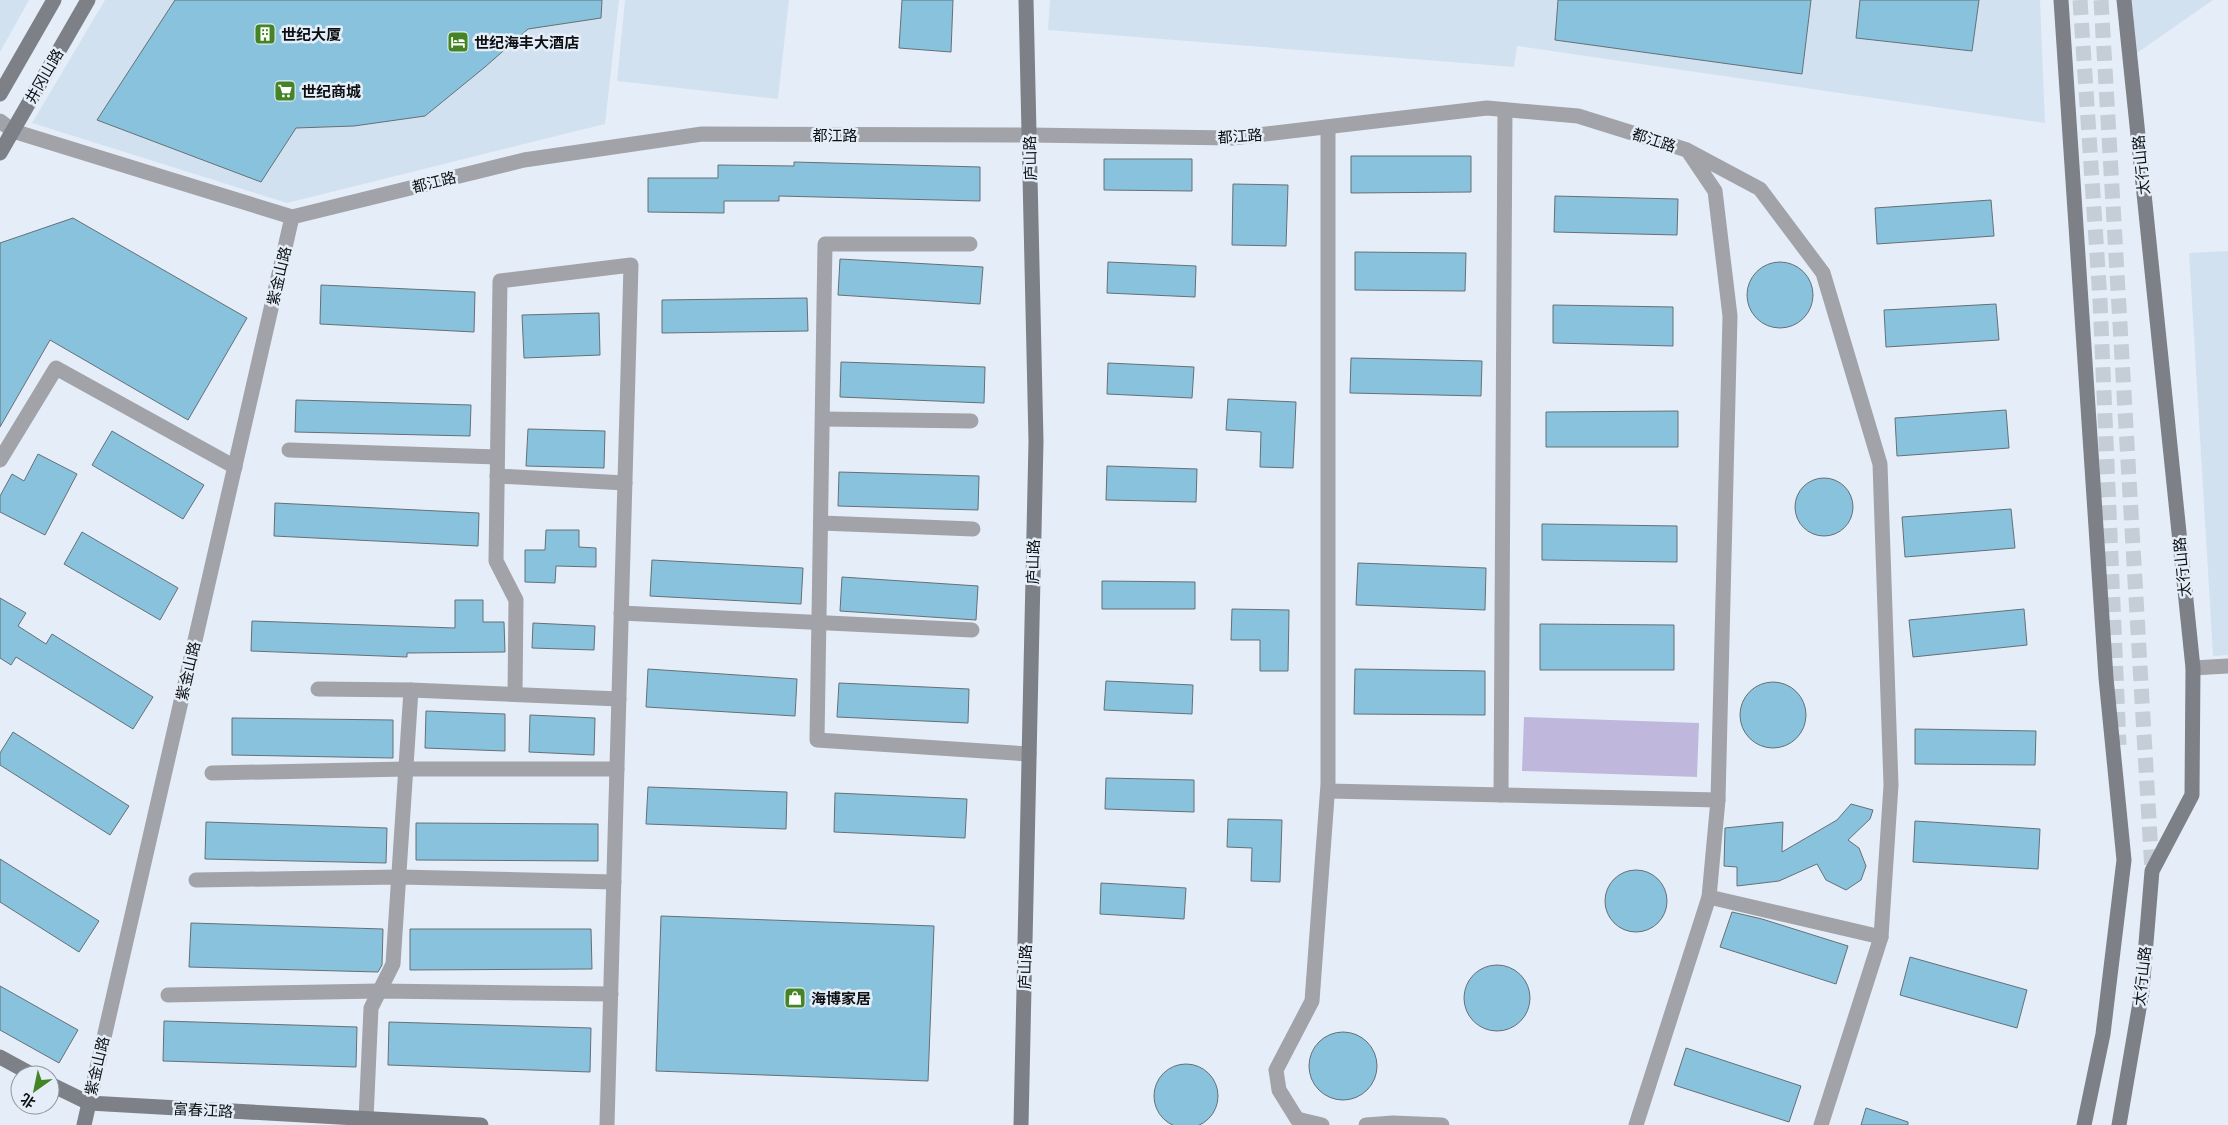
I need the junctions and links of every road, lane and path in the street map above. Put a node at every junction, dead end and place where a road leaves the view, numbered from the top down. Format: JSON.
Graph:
{"nodes":[{"id":1,"x":54,"y":0,"type":"edge"},
{"id":2,"x":88,"y":0,"type":"edge"},
{"id":3,"x":1026,"y":0,"type":"edge"},
{"id":4,"x":2061,"y":0,"type":"edge"},
{"id":5,"x":2124,"y":0,"type":"edge"},
{"id":6,"x":0,"y":94,"type":"edge"},
{"id":7,"x":1505,"y":110,"type":"junction"},
{"id":8,"x":0,"y":121,"type":"edge"},
{"id":9,"x":1328,"y":127,"type":"junction"},
{"id":10,"x":13,"y":131,"type":"junction"},
{"id":11,"x":1029,"y":135,"type":"junction"},
{"id":12,"x":1687,"y":150,"type":"junction"},
{"id":13,"x":0,"y":153,"type":"edge"},
{"id":14,"x":292,"y":217,"type":"junction"},
{"id":15,"x":970,"y":244,"type":"dead end"},
{"id":16,"x":823,"y":418,"type":"junction"},
{"id":17,"x":971,"y":421,"type":"dead end"},
{"id":18,"x":289,"y":450,"type":"dead end"},
{"id":19,"x":497,"y":457,"type":"junction"},
{"id":20,"x":0,"y":460,"type":"edge"},
{"id":21,"x":235,"y":467,"type":"junction"},
{"id":22,"x":497,"y":476,"type":"junction"},
{"id":23,"x":625,"y":483,"type":"junction"},
{"id":24,"x":822,"y":523,"type":"junction"},
{"id":25,"x":973,"y":529,"type":"dead end"},
{"id":26,"x":621,"y":613,"type":"junction"},
{"id":27,"x":820,"y":621,"type":"junction"},
{"id":28,"x":972,"y":630,"type":"dead end"},
{"id":29,"x":2228,"y":666,"type":"edge"},
{"id":30,"x":2193,"y":668,"type":"junction"},
{"id":31,"x":318,"y":690,"type":"dead end"},
{"id":32,"x":411,"y":690,"type":"junction"},
{"id":33,"x":516,"y":694,"type":"junction"},
{"id":34,"x":619,"y":699,"type":"junction"},
{"id":35,"x":1029,"y":754,"type":"junction"},
{"id":36,"x":406,"y":769,"type":"junction"},
{"id":37,"x":617,"y":769,"type":"junction"},
{"id":38,"x":212,"y":773,"type":"dead end"},
{"id":39,"x":1328,"y":791,"type":"junction"},
{"id":40,"x":1501,"y":795,"type":"junction"},
{"id":41,"x":1718,"y":800,"type":"junction"},
{"id":42,"x":399,"y":877,"type":"junction"},
{"id":43,"x":196,"y":880,"type":"dead end"},
{"id":44,"x":614,"y":882,"type":"junction"},
{"id":45,"x":1709,"y":897,"type":"junction"},
{"id":46,"x":1881,"y":937,"type":"junction"},
{"id":47,"x":380,"y":991,"type":"junction"},
{"id":48,"x":611,"y":994,"type":"junction"},
{"id":49,"x":168,"y":995,"type":"dead end"},
{"id":50,"x":0,"y":1057,"type":"edge"},
{"id":51,"x":15,"y":1065,"type":"edge"},
{"id":52,"x":60,"y":1089,"type":"edge"},
{"id":53,"x":89,"y":1103,"type":"junction"},
{"id":54,"x":366,"y":1118,"type":"junction"},
{"id":55,"x":84,"y":1125,"type":"edge"},
{"id":56,"x":481,"y":1125,"type":"edge"},
{"id":57,"x":608,"y":1125,"type":"edge"},
{"id":58,"x":1021,"y":1125,"type":"edge"},
{"id":59,"x":1322,"y":1125,"type":"edge"},
{"id":60,"x":1366,"y":1125,"type":"edge"},
{"id":61,"x":1442,"y":1125,"type":"edge"},
{"id":62,"x":1636,"y":1125,"type":"edge"},
{"id":63,"x":1821,"y":1125,"type":"edge"},
{"id":64,"x":2084,"y":1125,"type":"edge"},
{"id":65,"x":2119,"y":1125,"type":"edge"}],
"edges":[{"from":1,"to":6,"type":"main road","name":"井冈山路"},
{"from":2,"to":10,"type":"main road","name":"井冈山路"},
{"from":3,"to":11,"type":"main road","name":"庐山路"},
{"from":4,"to":64,"type":"main road","name":"太行山路"},
{"from":5,"to":30,"type":"main road","name":"太行山路"},
{"from":7,"to":9,"type":"street","name":"都江路"},
{"from":7,"to":12,"type":"street","name":"都江路"},
{"from":7,"to":40,"type":"street"},
{"from":8,"to":10,"type":"street"},
{"from":9,"to":11,"type":"street","name":"都江路"},
{"from":9,"to":39,"type":"street"},
{"from":10,"to":13,"type":"main road","name":"井冈山路"},
{"from":10,"to":14,"type":"street"},
{"from":11,"to":14,"type":"street","name":"都江路"},
{"from":11,"to":35,"type":"main road","name":"庐山路"},
{"from":12,"to":41,"type":"street"},
{"from":12,"to":46,"type":"street","name":"都江路"},
{"from":14,"to":21,"type":"street","name":"紫金山路"},
{"from":15,"to":16,"type":"street"},
{"from":16,"to":17,"type":"street"},
{"from":16,"to":24,"type":"street"},
{"from":18,"to":19,"type":"street"},
{"from":19,"to":22,"type":"street"},
{"from":19,"to":23,"type":"street"},
{"from":20,"to":21,"type":"street"},
{"from":21,"to":53,"type":"street","name":"紫金山路"},
{"from":22,"to":23,"type":"street"},
{"from":22,"to":33,"type":"street"},
{"from":23,"to":26,"type":"street"},
{"from":24,"to":25,"type":"street"},
{"from":24,"to":27,"type":"street"},
{"from":26,"to":27,"type":"street"},
{"from":26,"to":34,"type":"street"},
{"from":27,"to":28,"type":"street"},
{"from":27,"to":35,"type":"street"},
{"from":29,"to":30,"type":"street"},
{"from":30,"to":65,"type":"main road","name":"太行山路"},
{"from":31,"to":32,"type":"street"},
{"from":32,"to":33,"type":"street"},
{"from":32,"to":36,"type":"street"},
{"from":33,"to":34,"type":"street"},
{"from":34,"to":37,"type":"street"},
{"from":35,"to":58,"type":"main road","name":"庐山路"},
{"from":36,"to":37,"type":"street"},
{"from":36,"to":38,"type":"street"},
{"from":36,"to":42,"type":"street"},
{"from":37,"to":44,"type":"street"},
{"from":39,"to":40,"type":"street"},
{"from":39,"to":59,"type":"street"},
{"from":40,"to":41,"type":"street"},
{"from":41,"to":45,"type":"street"},
{"from":42,"to":43,"type":"street"},
{"from":42,"to":44,"type":"street"},
{"from":42,"to":47,"type":"street"},
{"from":44,"to":48,"type":"street"},
{"from":45,"to":46,"type":"street"},
{"from":45,"to":62,"type":"street"},
{"from":46,"to":63,"type":"street","name":"都江路"},
{"from":47,"to":48,"type":"street"},
{"from":47,"to":49,"type":"street"},
{"from":47,"to":54,"type":"street"},
{"from":48,"to":57,"type":"street"},
{"from":50,"to":51,"type":"main road"},
{"from":52,"to":53,"type":"main road","name":"富春江路"},
{"from":53,"to":54,"type":"main road","name":"富春江路"},
{"from":53,"to":55,"type":"main road","name":"紫金山路"},
{"from":54,"to":56,"type":"main road","name":"富春江路"},
{"from":60,"to":61,"type":"street"}]}
